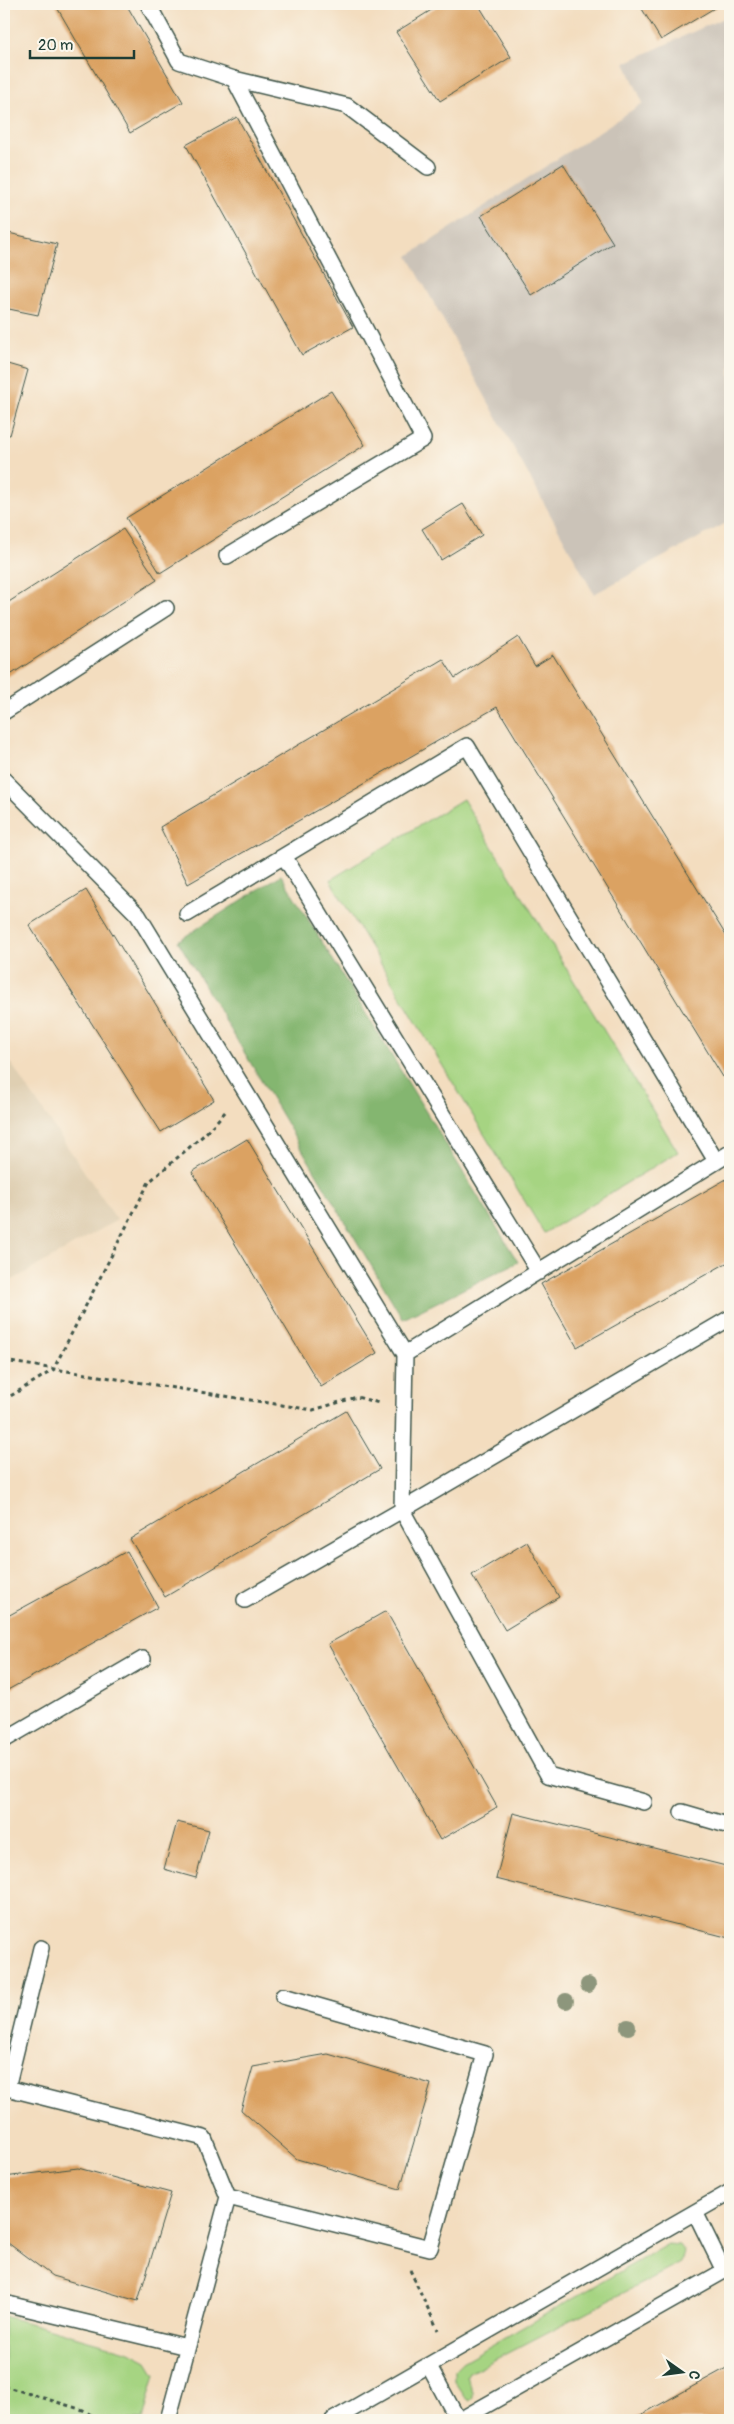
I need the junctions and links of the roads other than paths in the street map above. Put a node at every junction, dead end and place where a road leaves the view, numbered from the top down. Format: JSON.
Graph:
{"nodes":[{"id":1,"x":148,"y":4,"type":"edge"},
{"id":2,"x":234,"y":79,"type":"junction"},
{"id":3,"x":428,"y":167,"type":"dead end"},
{"id":4,"x":227,"y":556,"type":"dead end"},
{"id":5,"x":166,"y":608,"type":"dead end"},
{"id":6,"x":4,"y":712,"type":"edge"},
{"id":7,"x":4,"y":780,"type":"edge"},
{"id":8,"x":284,"y":856,"type":"junction"},
{"id":9,"x":187,"y":914,"type":"dead end"},
{"id":10,"x":730,"y":1153,"type":"edge"},
{"id":11,"x":716,"y":1161,"type":"junction"},
{"id":12,"x":539,"y":1272,"type":"junction"},
{"id":13,"x":730,"y":1318,"type":"edge"},
{"id":14,"x":405,"y":1354,"type":"junction"},
{"id":15,"x":402,"y":1510,"type":"junction"},
{"id":16,"x":245,"y":1600,"type":"dead end"},
{"id":17,"x":143,"y":1660,"type":"dead end"},
{"id":18,"x":4,"y":1740,"type":"edge"},
{"id":19,"x":644,"y":1802,"type":"dead end"},
{"id":20,"x":682,"y":1812,"type":"dead end"},
{"id":21,"x":730,"y":1826,"type":"edge"},
{"id":22,"x":41,"y":1948,"type":"dead end"},
{"id":23,"x":283,"y":1996,"type":"dead end"},
{"id":24,"x":5,"y":2089,"type":"edge"},
{"id":25,"x":730,"y":2192,"type":"edge"},
{"id":26,"x":228,"y":2196,"type":"junction"},
{"id":27,"x":695,"y":2212,"type":"junction"},
{"id":28,"x":4,"y":2303,"type":"edge"},
{"id":29,"x":187,"y":2347,"type":"junction"},
{"id":30,"x":429,"y":2366,"type":"junction"},
{"id":31,"x":168,"y":2420,"type":"edge"},
{"id":32,"x":333,"y":2420,"type":"edge"},
{"id":33,"x":459,"y":2420,"type":"edge"}],
"edges":[{"from":1,"to":2,"type":"lane"},
{"from":2,"to":3,"type":"lane"},
{"from":2,"to":4,"type":"lane"},
{"from":5,"to":6,"type":"lane"},
{"from":7,"to":14,"type":"lane"},
{"from":8,"to":9,"type":"lane"},
{"from":8,"to":11,"type":"lane"},
{"from":8,"to":12,"type":"lane"},
{"from":10,"to":11,"type":"lane"},
{"from":11,"to":12,"type":"lane"},
{"from":12,"to":14,"type":"lane"},
{"from":13,"to":15,"type":"lane"},
{"from":14,"to":15,"type":"lane"},
{"from":15,"to":16,"type":"lane"},
{"from":15,"to":19,"type":"lane"},
{"from":17,"to":18,"type":"lane"},
{"from":20,"to":21,"type":"lane"},
{"from":22,"to":24,"type":"lane"},
{"from":23,"to":26,"type":"lane"},
{"from":24,"to":26,"type":"lane"},
{"from":25,"to":27,"type":"lane"},
{"from":26,"to":29,"type":"lane"},
{"from":27,"to":30,"type":"lane"},
{"from":27,"to":33,"type":"lane"},
{"from":28,"to":29,"type":"lane"},
{"from":29,"to":31,"type":"lane"},
{"from":30,"to":32,"type":"lane"},
{"from":30,"to":33,"type":"lane"}]}
